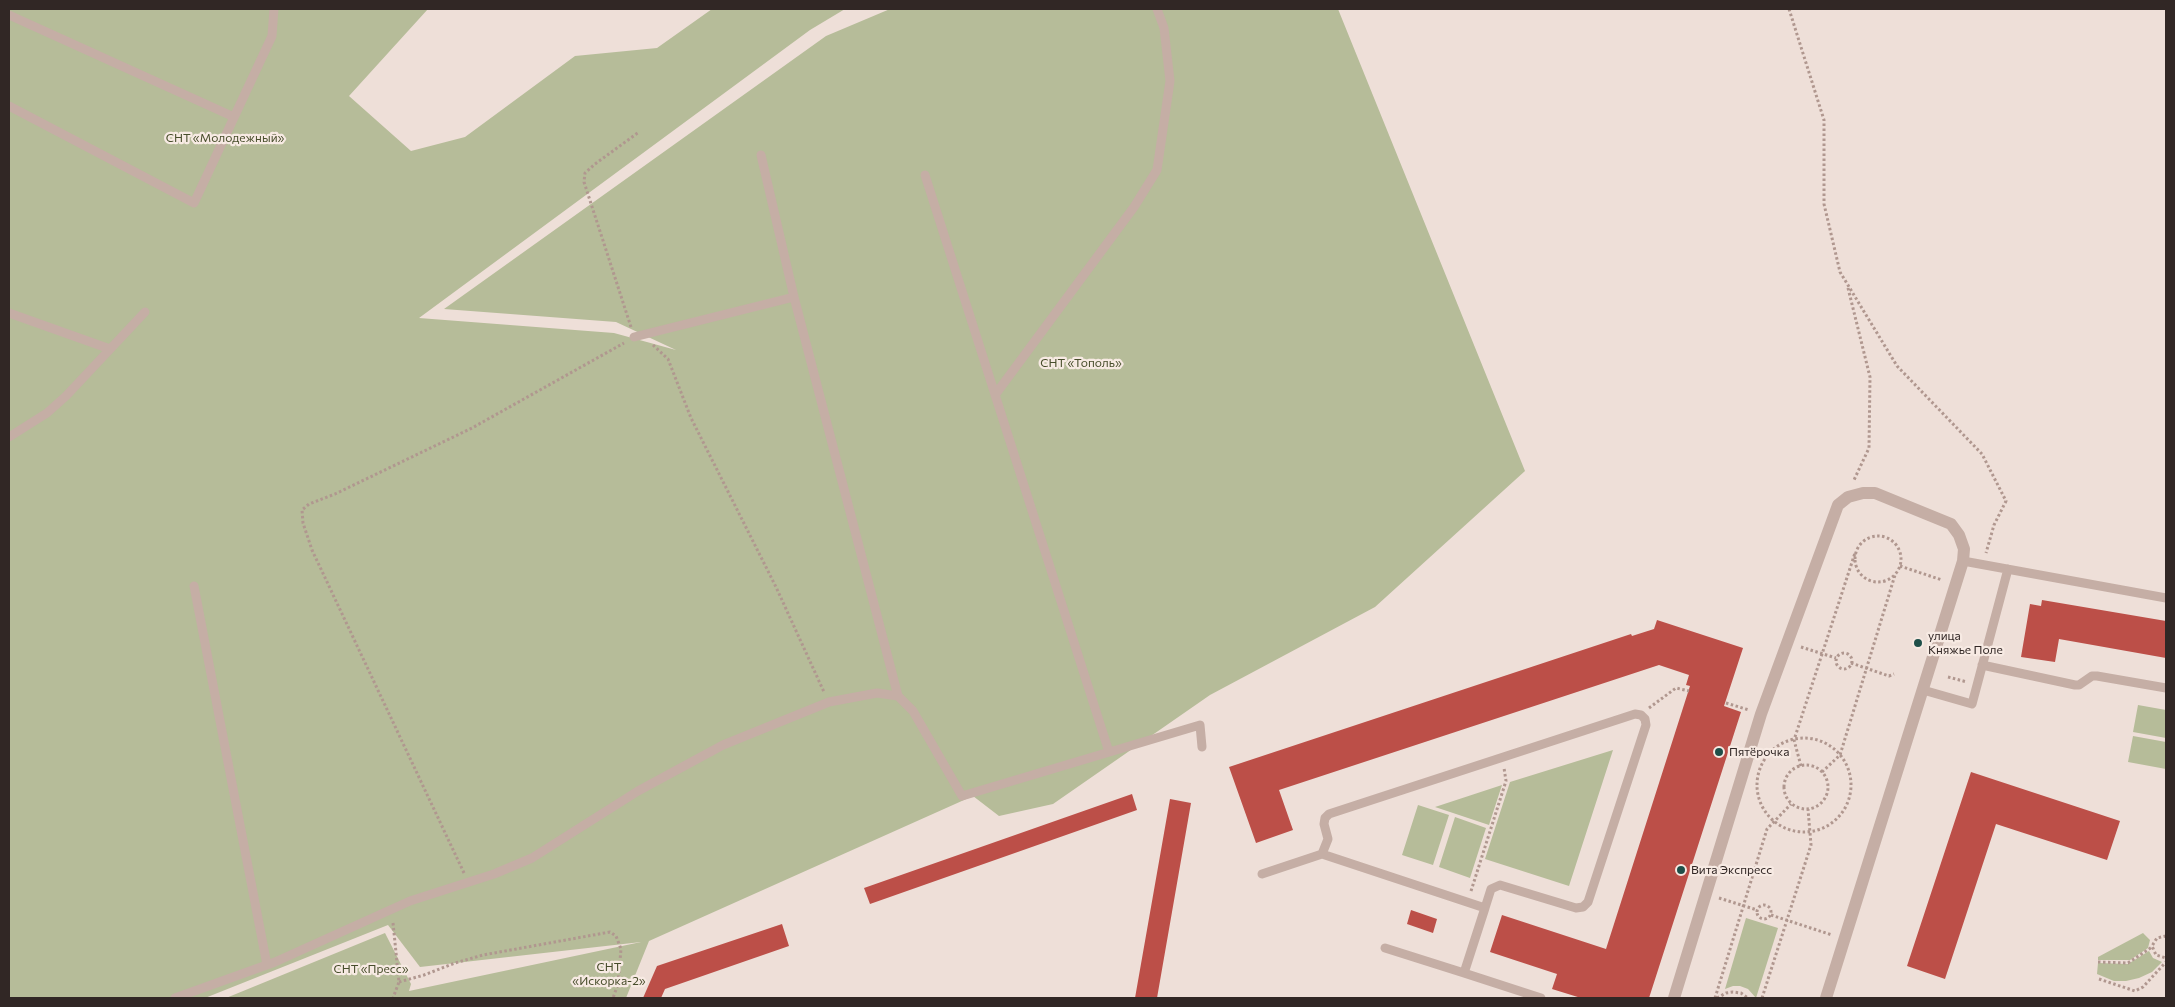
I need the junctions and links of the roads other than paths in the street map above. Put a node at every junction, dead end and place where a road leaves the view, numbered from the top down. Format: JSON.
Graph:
{"nodes":[{"id":1,"x":274,"y":9,"type":"edge"},
{"id":2,"x":1157,"y":9,"type":"edge"},
{"id":3,"x":9,"y":15,"type":"edge"},
{"id":4,"x":9,"y":106,"type":"edge"},
{"id":5,"x":234,"y":117,"type":"junction"},
{"id":6,"x":761,"y":155,"type":"dead end"},
{"id":7,"x":925,"y":175,"type":"dead end"},
{"id":8,"x":794,"y":297,"type":"junction"},
{"id":9,"x":9,"y":312,"type":"edge"},
{"id":10,"x":146,"y":312,"type":"dead end"},
{"id":11,"x":634,"y":337,"type":"road end"},
{"id":12,"x":110,"y":349,"type":"junction"},
{"id":13,"x":995,"y":395,"type":"junction"},
{"id":14,"x":9,"y":437,"type":"edge"},
{"id":15,"x":1964,"y":561,"type":"junction"},
{"id":16,"x":2008,"y":570,"type":"junction"},
{"id":17,"x":194,"y":586,"type":"dead end"},
{"id":18,"x":2166,"y":598,"type":"edge"},
{"id":19,"x":1982,"y":665,"type":"junction"},
{"id":20,"x":2166,"y":688,"type":"edge"},
{"id":21,"x":1923,"y":690,"type":"junction"},
{"id":22,"x":898,"y":696,"type":"junction"},
{"id":23,"x":1202,"y":747,"type":"dead end"},
{"id":24,"x":1109,"y":752,"type":"junction"},
{"id":25,"x":1322,"y":854,"type":"junction"},
{"id":26,"x":1262,"y":874,"type":"dead end"},
{"id":27,"x":1485,"y":908,"type":"junction"},
{"id":28,"x":1385,"y":948,"type":"dead end"},
{"id":29,"x":267,"y":965,"type":"junction"},
{"id":30,"x":1464,"y":973,"type":"junction"},
{"id":31,"x":175,"y":998,"type":"edge"},
{"id":32,"x":1541,"y":998,"type":"edge"},
{"id":33,"x":1674,"y":998,"type":"edge"},
{"id":34,"x":1826,"y":998,"type":"edge"}],
"edges":[{"from":1,"to":5,"type":"lane"},
{"from":2,"to":13,"type":"lane"},
{"from":3,"to":5,"type":"lane"},
{"from":4,"to":5,"type":"lane"},
{"from":6,"to":8,"type":"lane"},
{"from":7,"to":13,"type":"lane"},
{"from":8,"to":11,"type":"lane"},
{"from":8,"to":22,"type":"lane"},
{"from":9,"to":12,"type":"lane"},
{"from":10,"to":12,"type":"lane"},
{"from":12,"to":14,"type":"lane"},
{"from":13,"to":24,"type":"lane"},
{"from":15,"to":16,"type":"lane"},
{"from":15,"to":21,"type":"street"},
{"from":15,"to":33,"type":"street"},
{"from":16,"to":18,"type":"lane"},
{"from":16,"to":19,"type":"lane"},
{"from":17,"to":29,"type":"lane"},
{"from":19,"to":20,"type":"lane"},
{"from":19,"to":21,"type":"lane"},
{"from":21,"to":34,"type":"street"},
{"from":22,"to":24,"type":"lane"},
{"from":22,"to":29,"type":"lane"},
{"from":23,"to":24,"type":"lane"},
{"from":25,"to":26,"type":"lane"},
{"from":25,"to":27,"type":"lane"},
{"from":25,"to":27,"type":"lane"},
{"from":27,"to":30,"type":"lane"},
{"from":28,"to":30,"type":"lane"},
{"from":29,"to":31,"type":"lane"},
{"from":30,"to":32,"type":"lane"}]}
